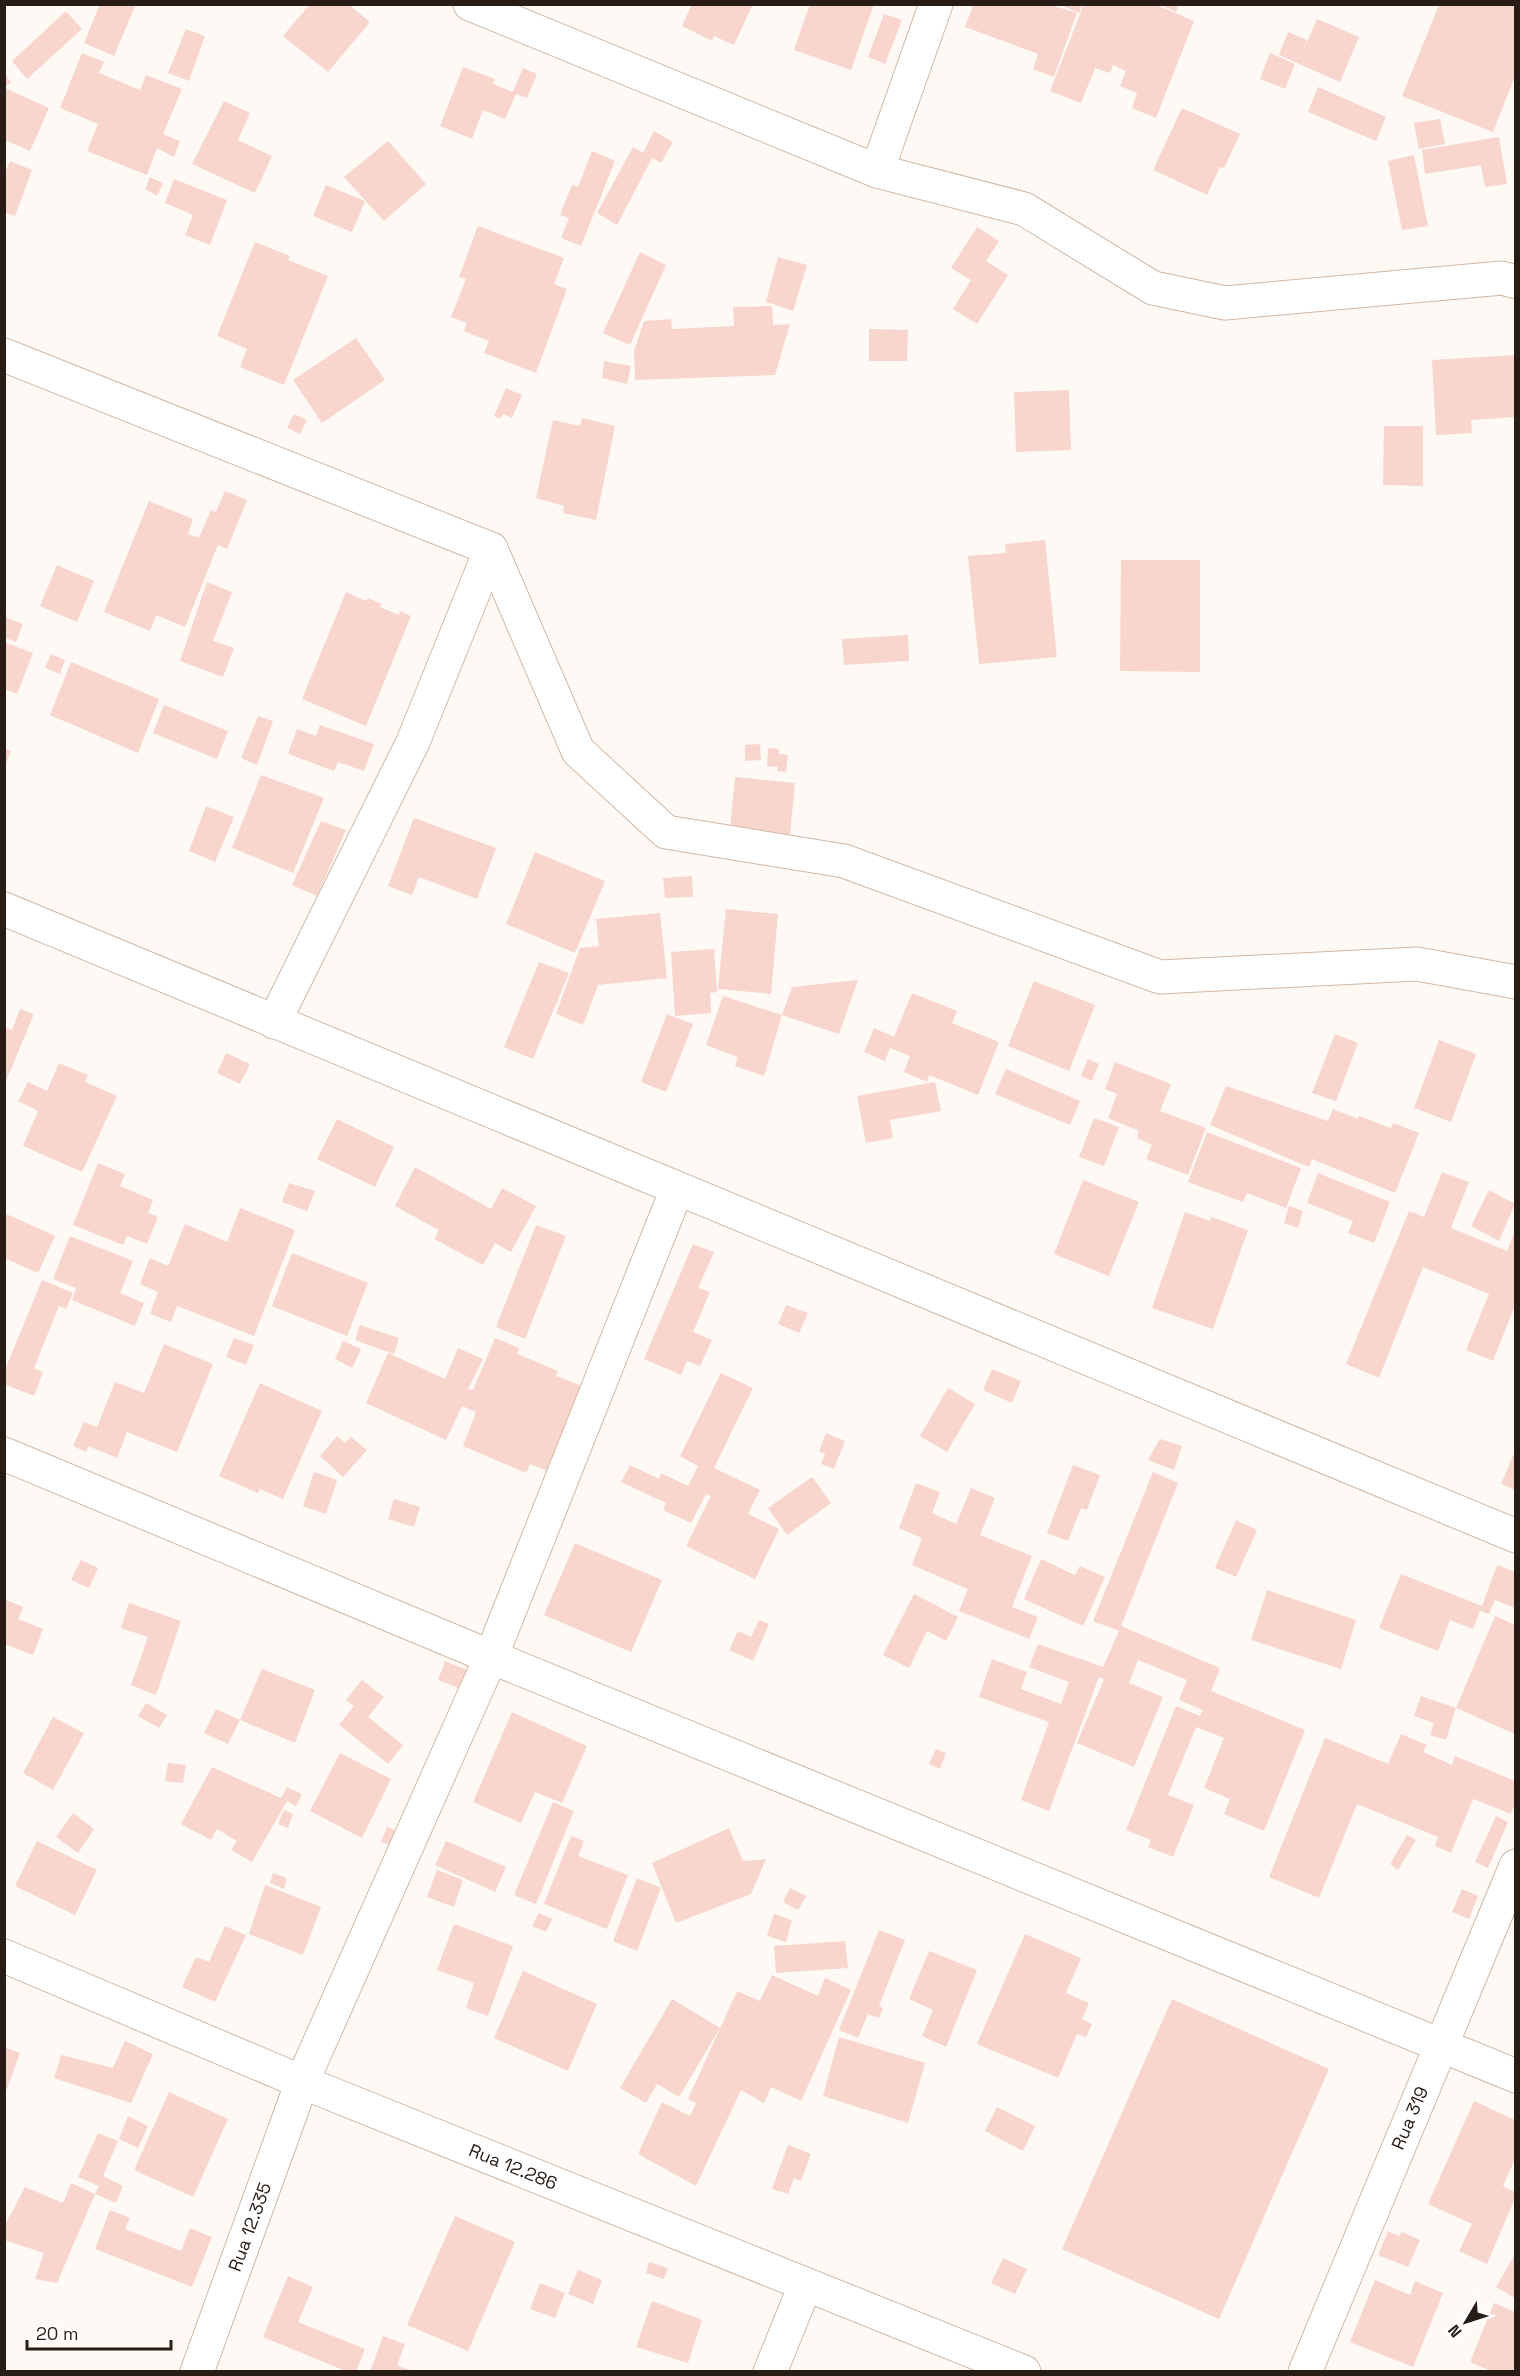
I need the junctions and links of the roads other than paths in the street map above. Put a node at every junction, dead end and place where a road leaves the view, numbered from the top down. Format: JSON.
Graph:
{"nodes":[{"id":1,"x":470,"y":4,"type":"edge"},
{"id":2,"x":936,"y":4,"type":"edge"},
{"id":3,"x":877,"y":171,"type":"junction"},
{"id":4,"x":1515,"y":282,"type":"edge"},
{"id":5,"x":4,"y":355,"type":"edge"},
{"id":6,"x":491,"y":549,"type":"junction"},
{"id":7,"x":4,"y":909,"type":"edge"},
{"id":8,"x":1515,"y":982,"type":"edge"},
{"id":9,"x":274,"y":1022,"type":"junction"},
{"id":10,"x":677,"y":1189,"type":"junction"},
{"id":11,"x":4,"y":1454,"type":"edge"},
{"id":12,"x":1515,"y":1536,"type":"edge"},
{"id":13,"x":491,"y":1658,"type":"junction"},
{"id":14,"x":1515,"y":1866,"type":"edge"},
{"id":15,"x":4,"y":1956,"type":"edge"},
{"id":16,"x":1440,"y":2045,"type":"junction"},
{"id":17,"x":1515,"y":2076,"type":"edge"},
{"id":18,"x":302,"y":2082,"type":"junction"},
{"id":19,"x":805,"y":2286,"type":"junction"},
{"id":20,"x":197,"y":2372,"type":"edge"},
{"id":21,"x":770,"y":2372,"type":"edge"},
{"id":22,"x":1024,"y":2372,"type":"edge"},
{"id":23,"x":1305,"y":2372,"type":"edge"}],
"edges":[{"from":1,"to":3,"type":"street"},
{"from":2,"to":3,"type":"street"},
{"from":3,"to":4,"type":"street"},
{"from":5,"to":6,"type":"street"},
{"from":6,"to":8,"type":"street"},
{"from":6,"to":9,"type":"street"},
{"from":7,"to":9,"type":"street"},
{"from":9,"to":10,"type":"street"},
{"from":10,"to":12,"type":"street"},
{"from":10,"to":13,"type":"street","name":"Rua 12.335"},
{"from":11,"to":13,"type":"street"},
{"from":13,"to":16,"type":"street"},
{"from":13,"to":18,"type":"street","name":"Rua 12.335"},
{"from":14,"to":16,"type":"street","name":"Rua 319"},
{"from":15,"to":18,"type":"street","name":"Rua 12.286"},
{"from":16,"to":17,"type":"street"},
{"from":16,"to":23,"type":"street","name":"Rua 319"},
{"from":18,"to":19,"type":"street","name":"Rua 12.286"},
{"from":18,"to":20,"type":"street","name":"Rua 12.335"},
{"from":19,"to":21,"type":"street"},
{"from":19,"to":22,"type":"street","name":"Rua 12.286"}]}
